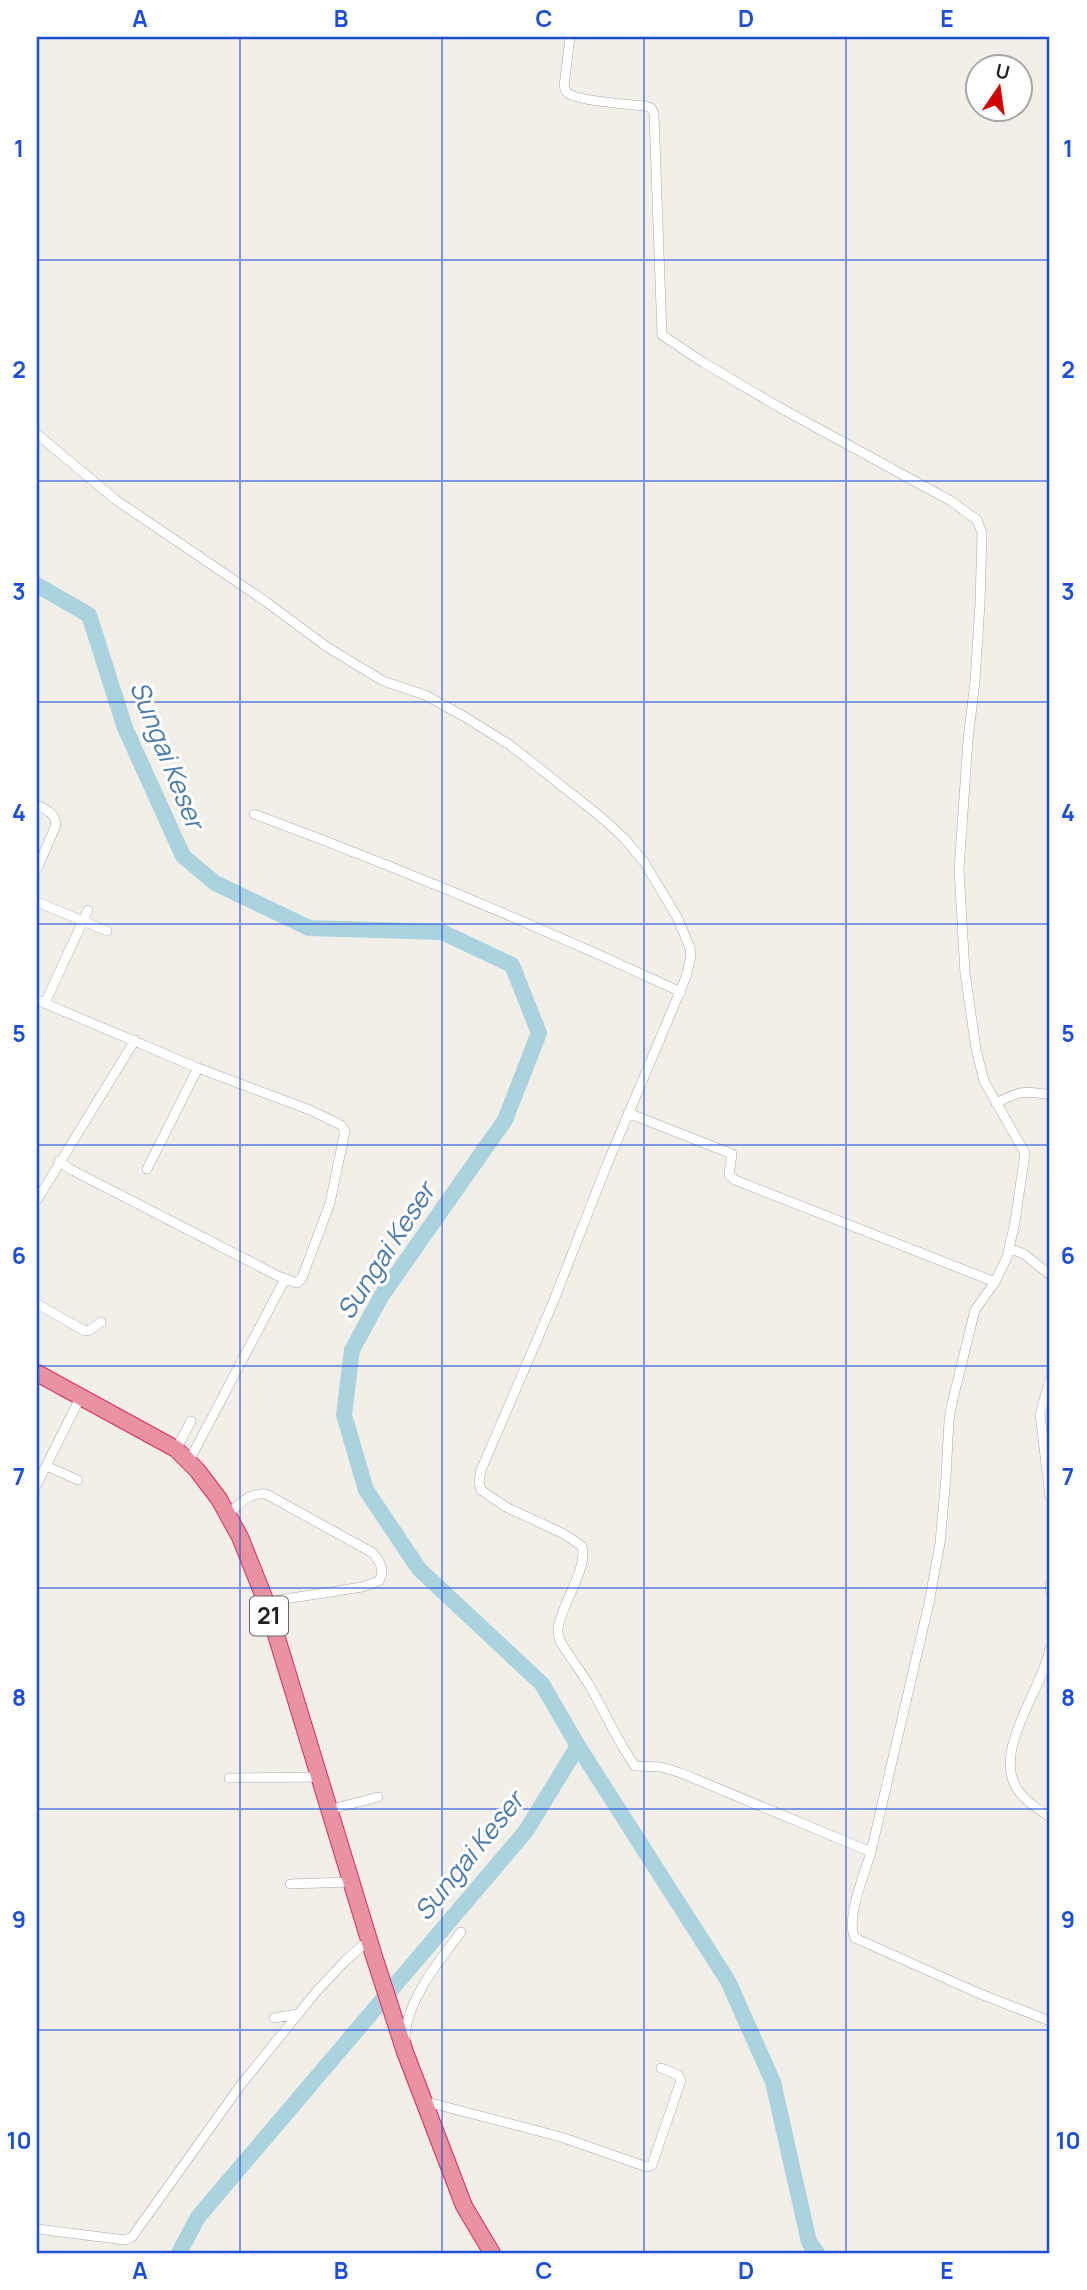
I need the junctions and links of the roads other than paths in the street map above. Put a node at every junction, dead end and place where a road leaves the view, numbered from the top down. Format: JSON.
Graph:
{"nodes":[{"id":1,"x":570,"y":37,"type":"edge"},
{"id":2,"x":37,"y":434,"type":"edge"},
{"id":3,"x":37,"y":805,"type":"edge"},
{"id":4,"x":254,"y":814,"type":"dead end"},
{"id":5,"x":37,"y":869,"type":"edge"},
{"id":6,"x":37,"y":901,"type":"edge"},
{"id":7,"x":88,"y":910,"type":"dead end"},
{"id":8,"x":83,"y":920,"type":"junction"},
{"id":9,"x":107,"y":930,"type":"dead end"},
{"id":10,"x":681,"y":992,"type":"junction"},
{"id":11,"x":41,"y":1001,"type":"edge"},
{"id":12,"x":135,"y":1040,"type":"junction"},
{"id":13,"x":198,"y":1068,"type":"junction"},
{"id":14,"x":1050,"y":1095,"type":"edge"},
{"id":15,"x":996,"y":1104,"type":"junction"},
{"id":16,"x":628,"y":1113,"type":"junction"},
{"id":17,"x":59,"y":1161,"type":"junction"},
{"id":18,"x":147,"y":1169,"type":"dead end"},
{"id":19,"x":37,"y":1200,"type":"edge"},
{"id":20,"x":1009,"y":1248,"type":"junction"},
{"id":21,"x":1050,"y":1275,"type":"edge"},
{"id":22,"x":285,"y":1279,"type":"junction"},
{"id":23,"x":993,"y":1281,"type":"junction"},
{"id":24,"x":37,"y":1304,"type":"edge"},
{"id":25,"x":101,"y":1322,"type":"dead end"},
{"id":26,"x":37,"y":1373,"type":"edge"},
{"id":27,"x":1050,"y":1379,"type":"edge"},
{"id":28,"x":81,"y":1396,"type":"junction"},
{"id":29,"x":191,"y":1421,"type":"dead end"},
{"id":30,"x":176,"y":1449,"type":"junction"},
{"id":31,"x":189,"y":1461,"type":"junction"},
{"id":32,"x":46,"y":1466,"type":"junction"},
{"id":33,"x":78,"y":1480,"type":"dead end"},
{"id":34,"x":37,"y":1484,"type":"edge"},
{"id":35,"x":1050,"y":1497,"type":"edge"},
{"id":36,"x":228,"y":1514,"type":"junction"},
{"id":37,"x":1050,"y":1584,"type":"edge"},
{"id":38,"x":1050,"y":1590,"type":"edge"},
{"id":39,"x":265,"y":1602,"type":"junction"},
{"id":40,"x":1050,"y":1648,"type":"edge"},
{"id":41,"x":319,"y":1777,"type":"junction"},
{"id":42,"x":229,"y":1778,"type":"dead end"},
{"id":43,"x":378,"y":1797,"type":"dead end"},
{"id":44,"x":328,"y":1810,"type":"junction"},
{"id":45,"x":1050,"y":1817,"type":"edge"},
{"id":46,"x":870,"y":1852,"type":"junction"},
{"id":47,"x":351,"y":1882,"type":"junction"},
{"id":48,"x":290,"y":1884,"type":"dead end"},
{"id":49,"x":461,"y":1932,"type":"dead end"},
{"id":50,"x":371,"y":1947,"type":"junction"},
{"id":51,"x":298,"y":2014,"type":"junction"},
{"id":52,"x":274,"y":2018,"type":"dead end"},
{"id":53,"x":1050,"y":2021,"type":"edge"},
{"id":54,"x":403,"y":2045,"type":"junction"},
{"id":55,"x":661,"y":2068,"type":"dead end"},
{"id":56,"x":423,"y":2101,"type":"junction"},
{"id":57,"x":37,"y":2229,"type":"edge"},
{"id":58,"x":492,"y":2253,"type":"edge"}],
"edges":[{"from":1,"to":15,"type":"street"},
{"from":2,"to":10,"type":"street"},
{"from":3,"to":5,"type":"street"},
{"from":4,"to":10,"type":"street"},
{"from":6,"to":8,"type":"street"},
{"from":7,"to":8,"type":"street"},
{"from":8,"to":9,"type":"street"},
{"from":8,"to":11,"type":"street"},
{"from":10,"to":16,"type":"street"},
{"from":11,"to":12,"type":"street"},
{"from":12,"to":13,"type":"street"},
{"from":12,"to":17,"type":"street"},
{"from":13,"to":18,"type":"street"},
{"from":13,"to":22,"type":"street"},
{"from":14,"to":15,"type":"street"},
{"from":15,"to":20,"type":"street"},
{"from":16,"to":23,"type":"street"},
{"from":16,"to":46,"type":"street"},
{"from":17,"to":19,"type":"street"},
{"from":17,"to":22,"type":"street"},
{"from":20,"to":21,"type":"street"},
{"from":20,"to":23,"type":"street"},
{"from":22,"to":31,"type":"street"},
{"from":23,"to":46,"type":"street"},
{"from":24,"to":25,"type":"street"},
{"from":26,"to":28,"type":"highway","number":"21"},
{"from":27,"to":35,"type":"street"},
{"from":28,"to":30,"type":"highway","number":"21"},
{"from":28,"to":32,"type":"street"},
{"from":29,"to":30,"type":"street"},
{"from":30,"to":31,"type":"highway","number":"21"},
{"from":31,"to":36,"type":"highway","number":"21"},
{"from":32,"to":33,"type":"street"},
{"from":32,"to":34,"type":"street"},
{"from":36,"to":39,"type":"highway","number":"21"},
{"from":36,"to":39,"type":"street"},
{"from":37,"to":38,"type":"street"},
{"from":39,"to":41,"type":"highway","number":"21"},
{"from":40,"to":45,"type":"street"},
{"from":41,"to":42,"type":"street"},
{"from":41,"to":44,"type":"highway","number":"21"},
{"from":43,"to":44,"type":"street"},
{"from":44,"to":47,"type":"highway","number":"21"},
{"from":46,"to":53,"type":"street"},
{"from":47,"to":48,"type":"street"},
{"from":47,"to":50,"type":"highway","number":"21"},
{"from":49,"to":54,"type":"street"},
{"from":50,"to":51,"type":"street"},
{"from":50,"to":54,"type":"highway","number":"21"},
{"from":51,"to":52,"type":"street"},
{"from":51,"to":57,"type":"street"},
{"from":54,"to":56,"type":"highway","number":"21"},
{"from":55,"to":56,"type":"street"},
{"from":56,"to":58,"type":"highway","number":"21"}]}
